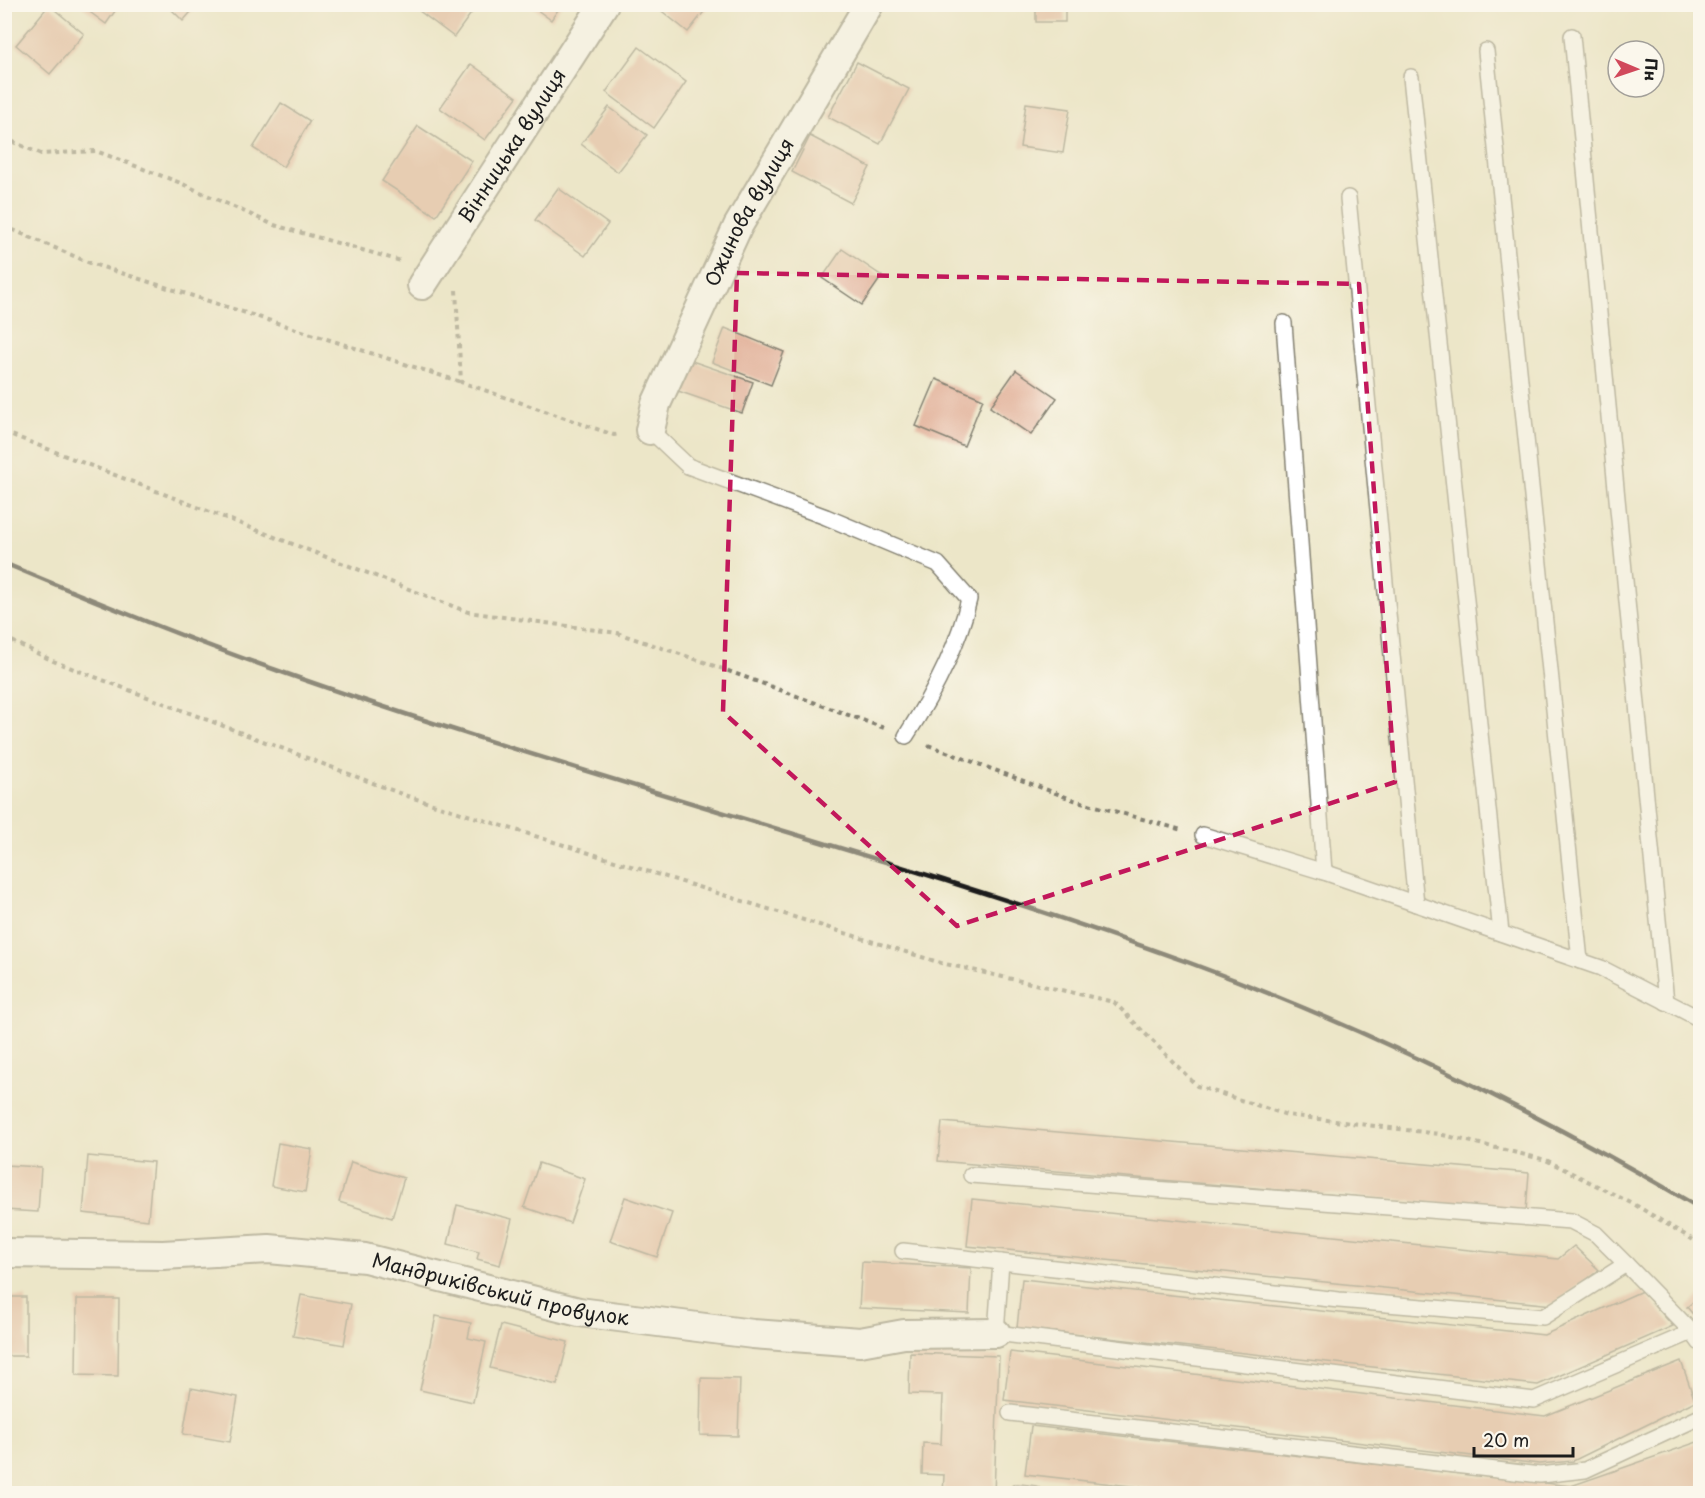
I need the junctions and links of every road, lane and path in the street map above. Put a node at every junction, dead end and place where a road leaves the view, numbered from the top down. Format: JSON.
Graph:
{"nodes":[{"id":1,"x":604,"y":4,"type":"edge"},
{"id":2,"x":869,"y":4,"type":"edge"},
{"id":3,"x":1572,"y":36,"type":"dead end"},
{"id":4,"x":1486,"y":51,"type":"dead end"},
{"id":5,"x":1411,"y":78,"type":"dead end"},
{"id":6,"x":4,"y":138,"type":"edge"},
{"id":7,"x":1348,"y":198,"type":"dead end"},
{"id":8,"x":4,"y":226,"type":"edge"},
{"id":9,"x":427,"y":277,"type":"junction"},
{"id":10,"x":1284,"y":323,"type":"dead end"},
{"id":11,"x":461,"y":382,"type":"junction"},
{"id":12,"x":650,"y":430,"type":"junction"},
{"id":13,"x":4,"y":432,"type":"edge"},
{"id":14,"x":4,"y":637,"type":"edge"},
{"id":15,"x":906,"y":736,"type":"junction"},
{"id":16,"x":1203,"y":836,"type":"joint"},
{"id":17,"x":1324,"y":872,"type":"junction"},
{"id":18,"x":1416,"y":904,"type":"junction"},
{"id":19,"x":1501,"y":933,"type":"junction"},
{"id":20,"x":1580,"y":961,"type":"junction"},
{"id":21,"x":1666,"y":1002,"type":"junction"},
{"id":22,"x":1701,"y":1019,"type":"edge"},
{"id":23,"x":971,"y":1175,"type":"dead end"},
{"id":24,"x":1701,"y":1244,"type":"edge"},
{"id":25,"x":903,"y":1251,"type":"dead end"},
{"id":26,"x":4,"y":1253,"type":"edge"},
{"id":27,"x":1001,"y":1262,"type":"junction"},
{"id":28,"x":1626,"y":1264,"type":"junction"},
{"id":29,"x":996,"y":1334,"type":"junction"},
{"id":30,"x":1696,"y":1338,"type":"edge"},
{"id":31,"x":1010,"y":1413,"type":"dead end"},
{"id":32,"x":1701,"y":1417,"type":"edge"},
{"id":33,"x":1017,"y":1492,"type":"dead end"},
{"id":34,"x":1034,"y":1494,"type":"edge"}],
"edges":[{"from":1,"to":9,"type":"street","name":"Вінницька вулиця"},
{"from":2,"to":12,"type":"street","name":"Ожинова вулиця"},
{"from":3,"to":21,"type":"lane"},
{"from":4,"to":20,"type":"lane"},
{"from":5,"to":19,"type":"lane"},
{"from":6,"to":9,"type":"path"},
{"from":7,"to":18,"type":"lane"},
{"from":8,"to":11,"type":"path"},
{"from":9,"to":11,"type":"path"},
{"from":10,"to":17,"type":"lane"},
{"from":11,"to":12,"type":"path"},
{"from":12,"to":15,"type":"lane"},
{"from":13,"to":15,"type":"path"},
{"from":14,"to":24,"type":"path"},
{"from":15,"to":16,"type":"path"},
{"from":16,"to":17,"type":"lane"},
{"from":17,"to":18,"type":"lane"},
{"from":18,"to":19,"type":"lane"},
{"from":19,"to":20,"type":"lane"},
{"from":20,"to":21,"type":"lane"},
{"from":21,"to":22,"type":"lane"},
{"from":23,"to":28,"type":"lane"},
{"from":25,"to":27,"type":"lane"},
{"from":26,"to":29,"type":"street","name":"Мандриківський провулок"},
{"from":27,"to":28,"type":"lane"},
{"from":27,"to":29,"type":"lane"},
{"from":28,"to":30,"type":"lane"},
{"from":29,"to":30,"type":"lane"},
{"from":31,"to":32,"type":"lane"},
{"from":33,"to":34,"type":"lane"}]}
